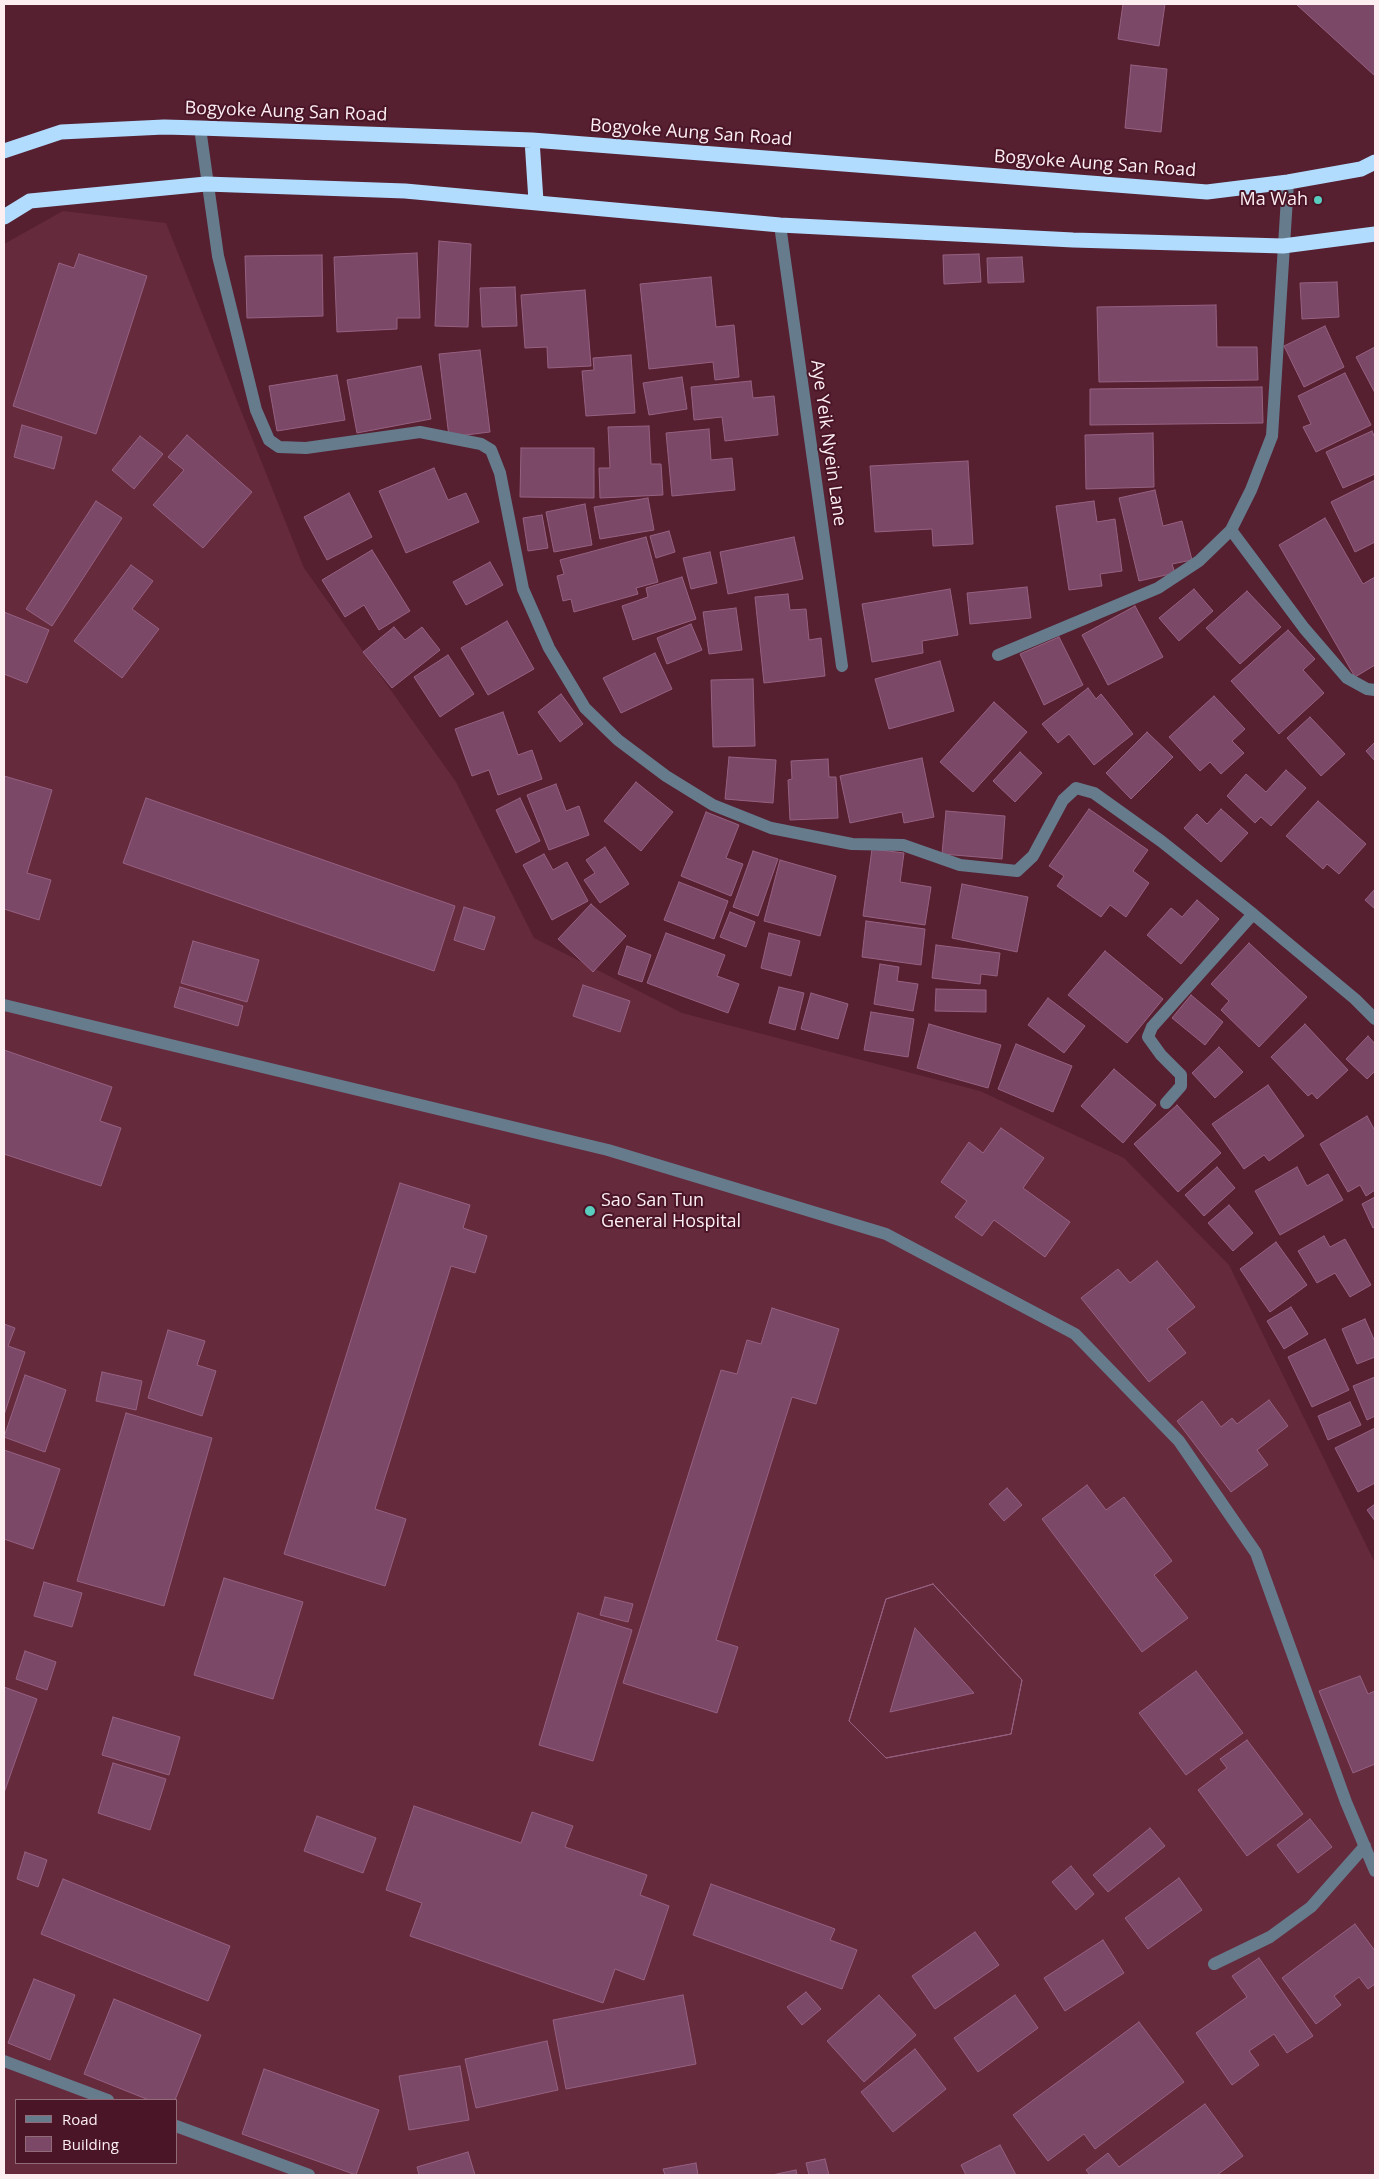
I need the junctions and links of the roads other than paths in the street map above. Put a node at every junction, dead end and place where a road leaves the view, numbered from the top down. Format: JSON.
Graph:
{"nodes":[{"id":1,"x":200,"y":128,"type":"junction"},
{"id":2,"x":532,"y":140,"type":"junction"},
{"id":3,"x":4,"y":151,"type":"edge"},
{"id":4,"x":1375,"y":162,"type":"edge"},
{"id":5,"x":1288,"y":182,"type":"junction"},
{"id":6,"x":206,"y":184,"type":"junction"},
{"id":7,"x":536,"y":202,"type":"junction"},
{"id":8,"x":4,"y":218,"type":"edge"},
{"id":9,"x":780,"y":225,"type":"junction"},
{"id":10,"x":1375,"y":234,"type":"edge"},
{"id":11,"x":1283,"y":246,"type":"junction"},
{"id":12,"x":1231,"y":530,"type":"junction"},
{"id":13,"x":998,"y":655,"type":"dead end"},
{"id":14,"x":842,"y":666,"type":"dead end"},
{"id":15,"x":1375,"y":690,"type":"edge"},
{"id":16,"x":1253,"y":914,"type":"junction"},
{"id":17,"x":4,"y":1005,"type":"edge"},
{"id":18,"x":1375,"y":1019,"type":"edge"},
{"id":19,"x":1166,"y":1103,"type":"dead end"},
{"id":20,"x":1365,"y":1846,"type":"junction"},
{"id":21,"x":1375,"y":1871,"type":"edge"},
{"id":22,"x":1214,"y":1964,"type":"dead end"},
{"id":23,"x":4,"y":2061,"type":"edge"},
{"id":24,"x":105,"y":2099,"type":"edge"},
{"id":25,"x":178,"y":2127,"type":"edge"},
{"id":26,"x":309,"y":2175,"type":"edge"}],
"edges":[{"from":1,"to":2,"type":"highway","name":"Bogyoke Aung San Road"},
{"from":1,"to":3,"type":"highway","name":"Bogyoke Aung San Road"},
{"from":1,"to":6,"type":"street"},
{"from":2,"to":5,"type":"highway","name":"Bogyoke Aung San Road"},
{"from":2,"to":7,"type":"highway"},
{"from":4,"to":5,"type":"highway","name":"Bogyoke Aung San Road"},
{"from":5,"to":11,"type":"street"},
{"from":6,"to":7,"type":"highway"},
{"from":6,"to":8,"type":"highway"},
{"from":6,"to":16,"type":"street"},
{"from":7,"to":9,"type":"highway"},
{"from":9,"to":11,"type":"highway"},
{"from":9,"to":14,"type":"street","name":"Aye Yeik Nyein Lane"},
{"from":10,"to":11,"type":"highway"},
{"from":11,"to":12,"type":"street"},
{"from":12,"to":13,"type":"street"},
{"from":12,"to":15,"type":"street"},
{"from":16,"to":18,"type":"street"},
{"from":16,"to":19,"type":"street"},
{"from":17,"to":20,"type":"street"},
{"from":20,"to":21,"type":"street"},
{"from":20,"to":22,"type":"street"},
{"from":23,"to":24,"type":"street"},
{"from":25,"to":26,"type":"street"}]}
